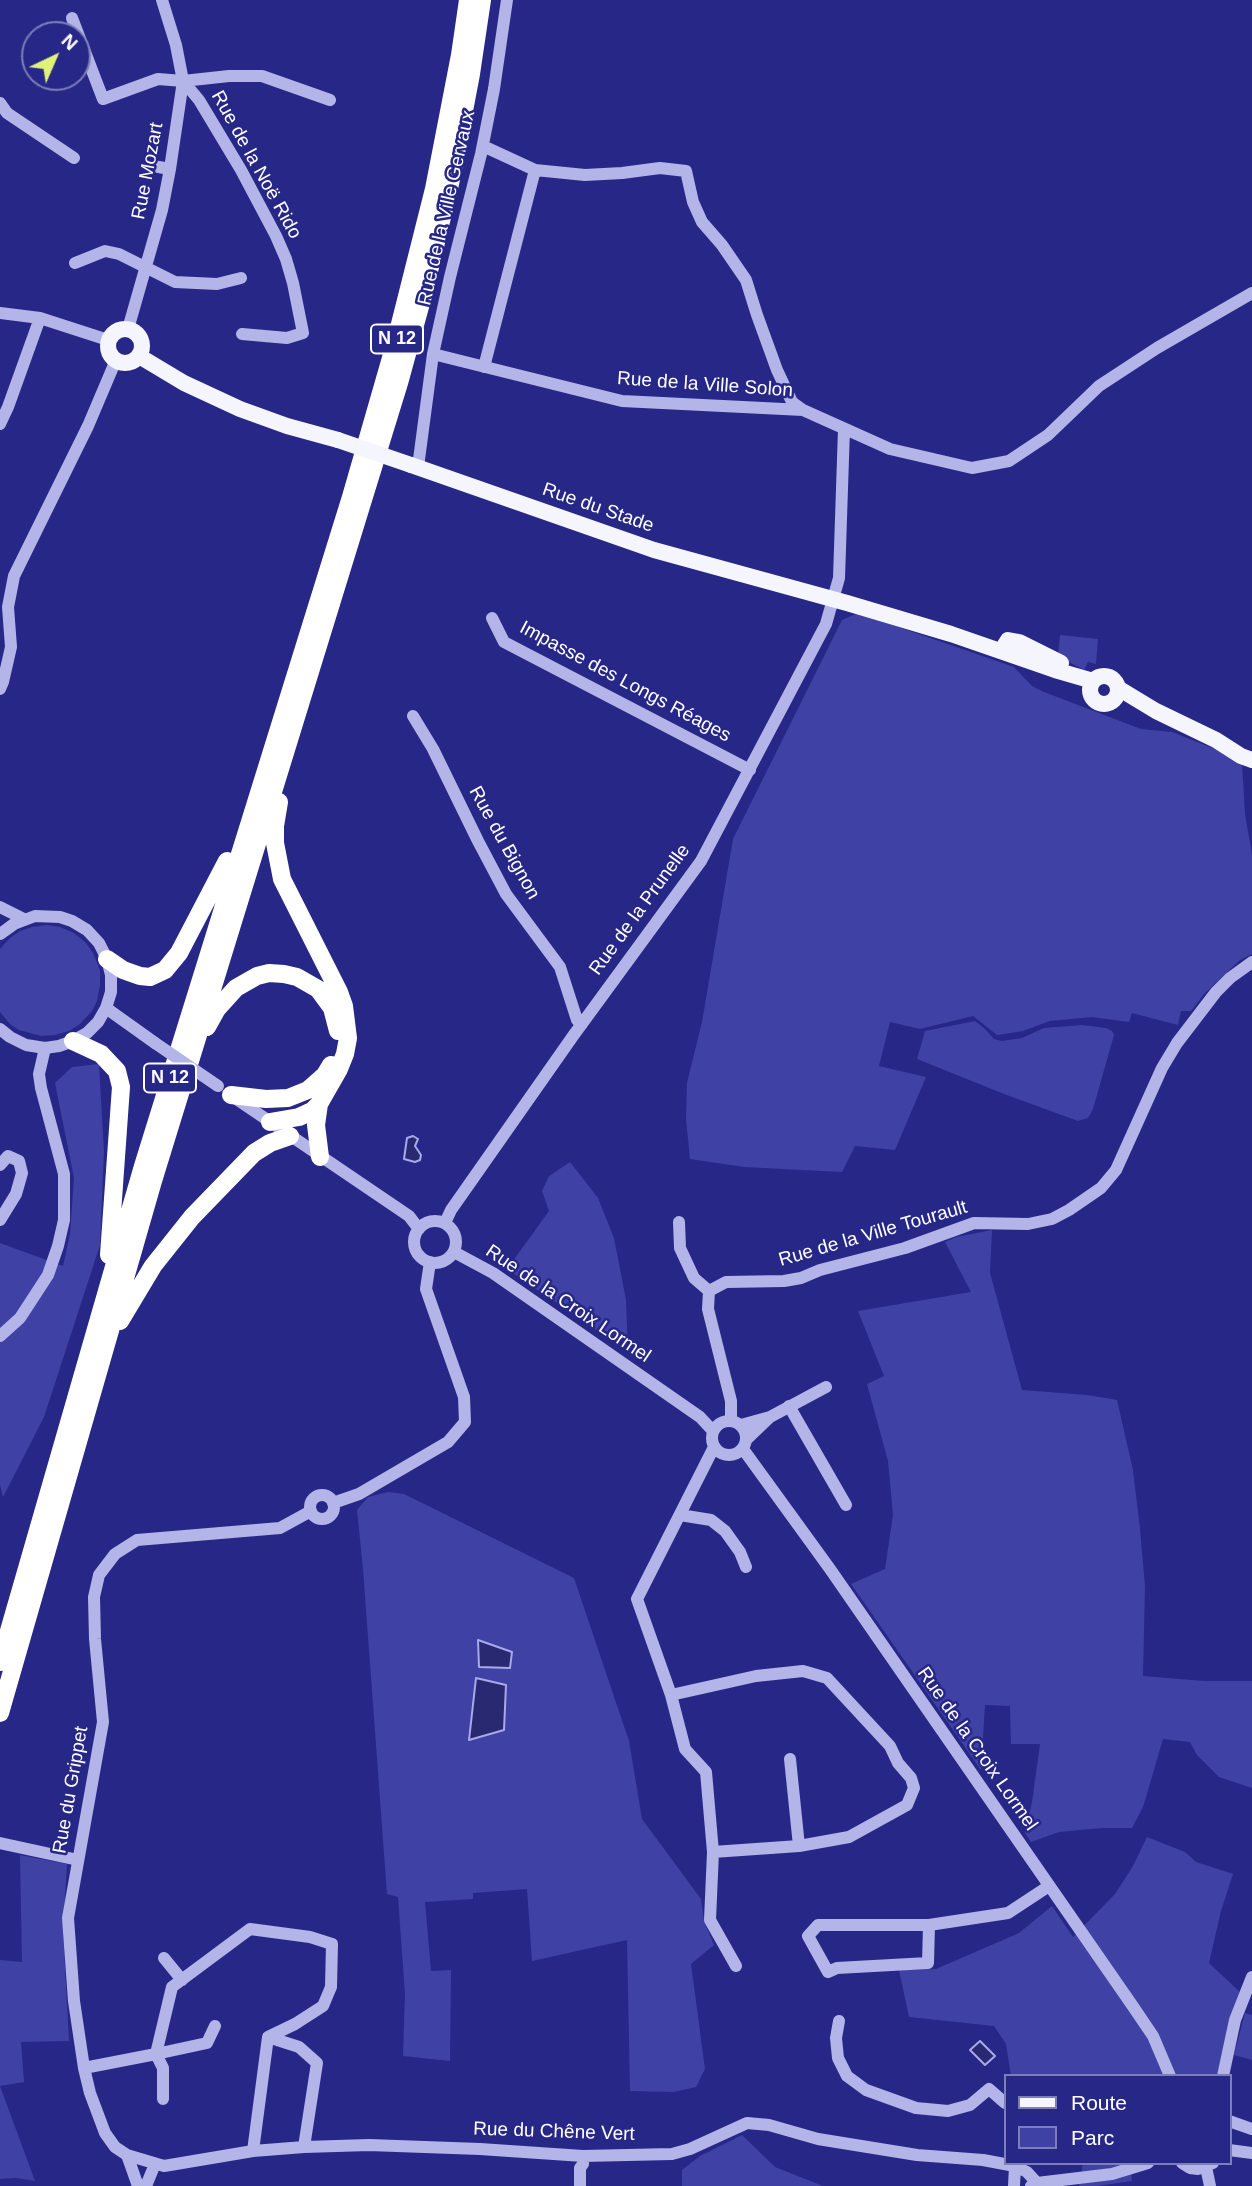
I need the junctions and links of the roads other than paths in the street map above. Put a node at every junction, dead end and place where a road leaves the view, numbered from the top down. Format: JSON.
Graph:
{"nodes":[{"id":1,"x":162,"y":0,"type":"edge"},
{"id":2,"x":468,"y":0,"type":"edge"},
{"id":3,"x":482,"y":0,"type":"edge"},
{"id":4,"x":507,"y":0,"type":"edge"},
{"id":5,"x":72,"y":18,"type":"dead end"},
{"id":6,"x":183,"y":81,"type":"junction"},
{"id":7,"x":330,"y":100,"type":"dead end"},
{"id":8,"x":0,"y":103,"type":"edge"},
{"id":9,"x":483,"y":146,"type":"junction"},
{"id":10,"x":74,"y":158,"type":"dead end"},
{"id":11,"x":153,"y":166,"type":"dead end"},
{"id":12,"x":170,"y":169,"type":"junction"},
{"id":13,"x":536,"y":170,"type":"junction"},
{"id":14,"x":75,"y":263,"type":"dead end"},
{"id":15,"x":146,"y":268,"type":"junction"},
{"id":16,"x":241,"y":278,"type":"dead end"},
{"id":17,"x":1252,"y":293,"type":"edge"},
{"id":18,"x":0,"y":313,"type":"edge"},
{"id":19,"x":40,"y":318,"type":"junction"},
{"id":20,"x":128,"y":329,"type":"junction"},
{"id":21,"x":242,"y":334,"type":"dead end"},
{"id":22,"x":108,"y":340,"type":"junction"},
{"id":23,"x":433,"y":354,"type":"junction"},
{"id":24,"x":138,"y":356,"type":"junction"},
{"id":25,"x":116,"y":360,"type":"junction"},
{"id":26,"x":484,"y":367,"type":"junction"},
{"id":27,"x":803,"y":411,"type":"junction"},
{"id":28,"x":0,"y":424,"type":"edge"},
{"id":29,"x":844,"y":429,"type":"junction"},
{"id":30,"x":414,"y":466,"type":"junction"},
{"id":31,"x":834,"y":599,"type":"junction"},
{"id":32,"x":492,"y":618,"type":"dead end"},
{"id":33,"x":1004,"y":646,"type":"junction"},
{"id":34,"x":1055,"y":670,"type":"junction"},
{"id":35,"x":1076,"y":676,"type":"junction"},
{"id":36,"x":1092,"y":687,"type":"junction"},
{"id":37,"x":0,"y":689,"type":"edge"},
{"id":38,"x":1116,"y":694,"type":"junction"},
{"id":39,"x":413,"y":716,"type":"dead end"},
{"id":40,"x":293,"y":730,"type":"junction"},
{"id":41,"x":1252,"y":760,"type":"edge"},
{"id":42,"x":750,"y":770,"type":"junction"},
{"id":43,"x":247,"y":825,"type":"junction"},
{"id":44,"x":0,"y":907,"type":"edge"},
{"id":45,"x":23,"y":919,"type":"junction"},
{"id":46,"x":0,"y":934,"type":"edge"},
{"id":47,"x":107,"y":959,"type":"junction"},
{"id":48,"x":1252,"y":962,"type":"edge"},
{"id":49,"x":106,"y":1009,"type":"junction"},
{"id":50,"x":582,"y":1024,"type":"junction"},
{"id":51,"x":0,"y":1029,"type":"edge"},
{"id":52,"x":74,"y":1041,"type":"junction"},
{"id":53,"x":194,"y":1044,"type":"junction"},
{"id":54,"x":45,"y":1048,"type":"junction"},
{"id":55,"x":224,"y":1090,"type":"junction"},
{"id":56,"x":319,"y":1104,"type":"junction"},
{"id":57,"x":270,"y":1122,"type":"junction"},
{"id":58,"x":290,"y":1136,"type":"junction"},
{"id":59,"x":320,"y":1157,"type":"junction"},
{"id":60,"x":0,"y":1165,"type":"edge"},
{"id":61,"x":0,"y":1220,"type":"edge"},
{"id":62,"x":679,"y":1222,"type":"dead end"},
{"id":63,"x":445,"y":1223,"type":"junction"},
{"id":64,"x":419,"y":1229,"type":"junction"},
{"id":65,"x":454,"y":1252,"type":"junction"},
{"id":66,"x":429,"y":1267,"type":"junction"},
{"id":67,"x":709,"y":1291,"type":"junction"},
{"id":68,"x":0,"y":1336,"type":"edge"},
{"id":69,"x":100,"y":1339,"type":"junction"},
{"id":70,"x":826,"y":1387,"type":"dead end"},
{"id":71,"x":789,"y":1406,"type":"junction"},
{"id":72,"x":78,"y":1417,"type":"junction"},
{"id":73,"x":770,"y":1417,"type":"junction"},
{"id":74,"x":736,"y":1423,"type":"junction"},
{"id":75,"x":713,"y":1431,"type":"junction"},
{"id":76,"x":745,"y":1444,"type":"junction"},
{"id":77,"x":714,"y":1447,"type":"junction"},
{"id":78,"x":846,"y":1504,"type":"dead end"},
{"id":79,"x":680,"y":1515,"type":"junction"},
{"id":80,"x":746,"y":1567,"type":"dead end"},
{"id":81,"x":0,"y":1662,"type":"edge"},
{"id":82,"x":671,"y":1695,"type":"junction"},
{"id":83,"x":0,"y":1713,"type":"edge"},
{"id":84,"x":790,"y":1759,"type":"dead end"},
{"id":85,"x":3,"y":1843,"type":"edge"},
{"id":86,"x":799,"y":1846,"type":"junction"},
{"id":87,"x":713,"y":1852,"type":"junction"},
{"id":88,"x":78,"y":1860,"type":"junction"},
{"id":89,"x":1049,"y":1886,"type":"junction"},
{"id":90,"x":929,"y":1925,"type":"junction"},
{"id":91,"x":164,"y":1958,"type":"dead end"},
{"id":92,"x":736,"y":1966,"type":"dead end"},
{"id":93,"x":1252,"y":1977,"type":"edge"},
{"id":94,"x":182,"y":1980,"type":"junction"},
{"id":95,"x":839,"y":2021,"type":"dead end"},
{"id":96,"x":215,"y":2026,"type":"dead end"},
{"id":97,"x":268,"y":2037,"type":"junction"},
{"id":98,"x":156,"y":2054,"type":"junction"},
{"id":99,"x":84,"y":2068,"type":"junction"},
{"id":100,"x":1169,"y":2074,"type":"edge"},
{"id":101,"x":1223,"y":2074,"type":"edge"},
{"id":102,"x":163,"y":2099,"type":"dead end"},
{"id":103,"x":1004,"y":2102,"type":"edge"},
{"id":104,"x":1231,"y":2122,"type":"edge"},
{"id":105,"x":1252,"y":2129,"type":"edge"},
{"id":106,"x":304,"y":2147,"type":"junction"},
{"id":107,"x":1231,"y":2150,"type":"edge"},
{"id":108,"x":253,"y":2151,"type":"junction"},
{"id":109,"x":1252,"y":2153,"type":"edge"},
{"id":110,"x":127,"y":2155,"type":"junction"},
{"id":111,"x":583,"y":2160,"type":"junction"},
{"id":112,"x":1004,"y":2162,"type":"edge"},
{"id":113,"x":155,"y":2164,"type":"junction"},
{"id":114,"x":1018,"y":2165,"type":"edge"},
{"id":115,"x":1019,"y":2165,"type":"edge"},
{"id":116,"x":1141,"y":2165,"type":"edge"},
{"id":117,"x":1185,"y":2165,"type":"edge"},
{"id":118,"x":1210,"y":2165,"type":"edge"},
{"id":119,"x":1034,"y":2184,"type":"edge"},
{"id":120,"x":140,"y":2185,"type":"edge"},
{"id":121,"x":122,"y":2186,"type":"edge"},
{"id":122,"x":580,"y":2186,"type":"edge"},
{"id":123,"x":587,"y":2186,"type":"edge"},
{"id":124,"x":1014,"y":2186,"type":"edge"},
{"id":125,"x":1210,"y":2186,"type":"edge"}],
"edges":[{"from":1,"to":6,"type":"street","name":"Rue de la Noë Rido"},
{"from":2,"to":43,"type":"highway","number":"N 12"},
{"from":3,"to":40,"type":"highway","number":"N 12"},
{"from":4,"to":9,"type":"street","name":"Rue de la Ville Gervaux"},
{"from":5,"to":6,"type":"street"},
{"from":6,"to":7,"type":"street"},
{"from":6,"to":12,"type":"street","name":"Rue Mozart"},
{"from":6,"to":21,"type":"street","name":"Rue de la Noë Rido"},
{"from":8,"to":10,"type":"street"},
{"from":9,"to":13,"type":"street"},
{"from":9,"to":23,"type":"street","name":"Rue de la Ville Gervaux"},
{"from":11,"to":12,"type":"street"},
{"from":12,"to":15,"type":"street","name":"Rue Mozart"},
{"from":13,"to":26,"type":"street"},
{"from":13,"to":27,"type":"street"},
{"from":14,"to":15,"type":"street"},
{"from":15,"to":16,"type":"street"},
{"from":15,"to":20,"type":"street","name":"Rue Mozart"},
{"from":17,"to":29,"type":"street","name":"Rue de la Ville Solon"},
{"from":18,"to":19,"type":"street"},
{"from":19,"to":22,"type":"street"},
{"from":19,"to":28,"type":"street"},
{"from":20,"to":22,"type":"main road"},
{"from":20,"to":24,"type":"main road"},
{"from":22,"to":25,"type":"main road"},
{"from":23,"to":26,"type":"street","name":"Rue de la Ville Solon"},
{"from":23,"to":30,"type":"street","name":"Rue de la Ville Gervaux"},
{"from":24,"to":25,"type":"main road"},
{"from":24,"to":30,"type":"main road","name":"Rue du Stade","bridge":true},
{"from":25,"to":37,"type":"street"},
{"from":26,"to":27,"type":"street","name":"Rue de la Ville Solon"},
{"from":27,"to":29,"type":"street","name":"Rue de la Ville Solon"},
{"from":29,"to":31,"type":"street","name":"Rue de la Prunelle"},
{"from":30,"to":31,"type":"main road","name":"Rue du Stade"},
{"from":31,"to":33,"type":"main road","name":"Rue du Stade"},
{"from":31,"to":42,"type":"street","name":"Rue de la Prunelle"},
{"from":32,"to":42,"type":"street","name":"Impasse des Longs Réages"},
{"from":33,"to":34,"type":"main road","name":"Rue du Stade"},
{"from":33,"to":35,"type":"main road"},
{"from":34,"to":35,"type":"main road","name":"Rue du Stade"},
{"from":34,"to":36,"type":"main road","name":"Rue du Stade"},
{"from":35,"to":36,"type":"main road","name":"Rue du Stade"},
{"from":36,"to":38,"type":"main road","name":"Rue du Stade"},
{"from":36,"to":38,"type":"main road","name":"Rue du Stade"},
{"from":38,"to":41,"type":"main road","name":"Rue du Stade"},
{"from":39,"to":50,"type":"street","name":"Rue du Bignon"},
{"from":40,"to":53,"type":"highway","number":"N 12"},
{"from":40,"to":56,"type":"highway"},
{"from":42,"to":50,"type":"street","name":"Rue de la Prunelle"},
{"from":43,"to":47,"type":"highway"},
{"from":43,"to":69,"type":"highway","number":"N 12"},
{"from":44,"to":45,"type":"street"},
{"from":45,"to":46,"type":"street"},
{"from":45,"to":47,"type":"street"},
{"from":47,"to":49,"type":"street"},
{"from":48,"to":67,"type":"street","name":"Rue de la Ville Tourault"},
{"from":49,"to":52,"type":"street"},
{"from":49,"to":55,"type":"street","bridge":true},
{"from":50,"to":63,"type":"street","name":"Rue de la Prunelle"},
{"from":51,"to":54,"type":"street"},
{"from":52,"to":54,"type":"street"},
{"from":52,"to":69,"type":"highway"},
{"from":53,"to":55,"type":"highway"},
{"from":53,"to":69,"type":"highway","number":"N 12"},
{"from":54,"to":68,"type":"street"},
{"from":55,"to":57,"type":"street"},
{"from":56,"to":57,"type":"highway"},
{"from":56,"to":59,"type":"highway"},
{"from":57,"to":58,"type":"street"},
{"from":58,"to":59,"type":"street"},
{"from":58,"to":69,"type":"highway"},
{"from":59,"to":64,"type":"street"},
{"from":60,"to":61,"type":"street"},
{"from":62,"to":67,"type":"street"},
{"from":63,"to":64,"type":"street"},
{"from":63,"to":65,"type":"street"},
{"from":64,"to":66,"type":"street"},
{"from":65,"to":66,"type":"street"},
{"from":65,"to":75,"type":"street","name":"Rue de la Croix Lormel"},
{"from":66,"to":88,"type":"street","name":"Rue du Grippet"},
{"from":67,"to":74,"type":"street"},
{"from":69,"to":72,"type":"highway","number":"N 12"},
{"from":70,"to":71,"type":"street"},
{"from":71,"to":73,"type":"street"},
{"from":71,"to":78,"type":"street"},
{"from":72,"to":81,"type":"highway","number":"N 12"},
{"from":72,"to":83,"type":"highway","number":"N 12"},
{"from":73,"to":74,"type":"street"},
{"from":73,"to":76,"type":"street"},
{"from":74,"to":75,"type":"street"},
{"from":74,"to":76,"type":"street"},
{"from":75,"to":77,"type":"street"},
{"from":76,"to":77,"type":"street"},
{"from":76,"to":89,"type":"street","name":"Rue de la Croix Lormel"},
{"from":77,"to":79,"type":"street"},
{"from":79,"to":80,"type":"street"},
{"from":79,"to":82,"type":"street"},
{"from":82,"to":86,"type":"street"},
{"from":82,"to":87,"type":"street"},
{"from":84,"to":86,"type":"street"},
{"from":85,"to":88,"type":"street"},
{"from":86,"to":87,"type":"street"},
{"from":87,"to":92,"type":"street"},
{"from":88,"to":99,"type":"street","name":"Rue du Grippet"},
{"from":89,"to":90,"type":"street"},
{"from":89,"to":100,"type":"street","name":"Rue de la Croix Lormel"},
{"from":90,"to":90,"type":"street"},
{"from":91,"to":94,"type":"street"},
{"from":93,"to":101,"type":"street"},
{"from":94,"to":97,"type":"street"},
{"from":94,"to":98,"type":"street"},
{"from":95,"to":103,"type":"street"},
{"from":96,"to":98,"type":"street"},
{"from":97,"to":106,"type":"street"},
{"from":97,"to":108,"type":"street"},
{"from":98,"to":99,"type":"street"},
{"from":98,"to":102,"type":"street"},
{"from":99,"to":110,"type":"street","name":"Rue du Grippet"},
{"from":104,"to":105,"type":"street"},
{"from":106,"to":108,"type":"street","name":"Rue du Chêne Vert"},
{"from":106,"to":111,"type":"street","name":"Rue du Chêne Vert"},
{"from":107,"to":109,"type":"street"},
{"from":108,"to":113,"type":"street","name":"Rue du Chêne Vert"},
{"from":110,"to":113,"type":"street","name":"Rue du Chêne Vert"},
{"from":110,"to":120,"type":"street","name":"Rue du Grippet"},
{"from":111,"to":112,"type":"street","name":"Rue du Chêne Vert"},
{"from":111,"to":122,"type":"street"},
{"from":111,"to":123,"type":"street"},
{"from":113,"to":120,"type":"street"},
{"from":114,"to":124,"type":"street"},
{"from":115,"to":119,"type":"street","name":"Rue du Chêne Vert"},
{"from":116,"to":119,"type":"street"},
{"from":117,"to":118,"type":"street"},
{"from":118,"to":125,"type":"street"},
{"from":120,"to":121,"type":"street"}]}
